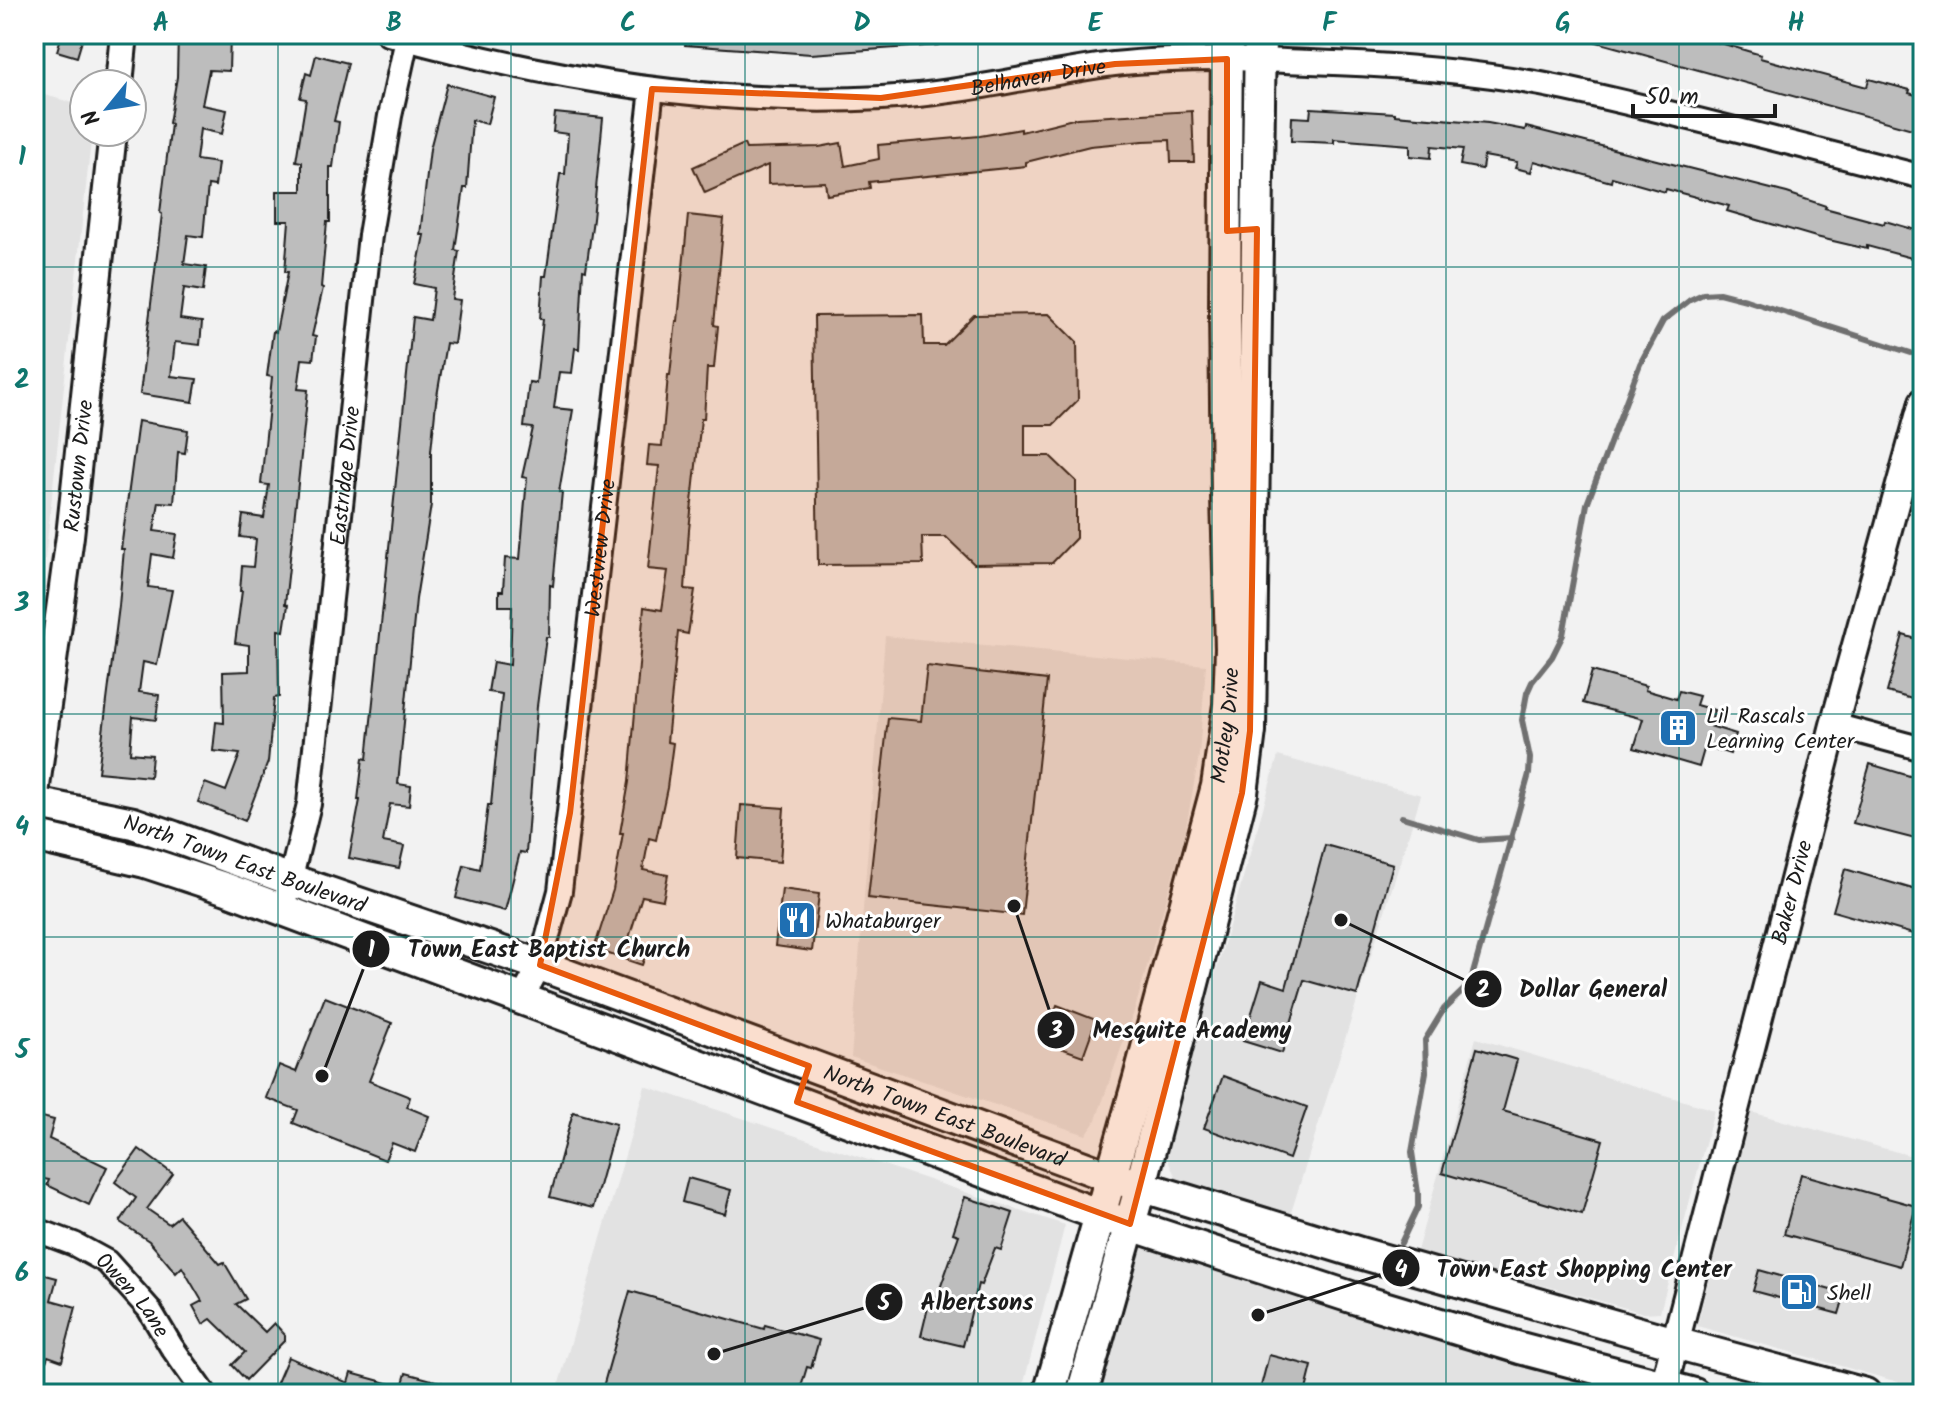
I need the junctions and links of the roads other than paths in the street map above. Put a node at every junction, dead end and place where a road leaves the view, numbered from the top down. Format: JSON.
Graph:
{"nodes":[{"id":1,"x":124,"y":34,"type":"edge"},
{"id":2,"x":398,"y":37,"type":"edge"},
{"id":3,"x":1227,"y":46,"type":"edge"},
{"id":4,"x":1260,"y":47,"type":"edge"},
{"id":5,"x":121,"y":68,"type":"edge"},
{"id":6,"x":652,"y":89,"type":"junction"},
{"id":7,"x":111,"y":148,"type":"edge"},
{"id":8,"x":1923,"y":177,"type":"edge"},
{"id":9,"x":1257,"y":229,"type":"junction"},
{"id":10,"x":1227,"y":231,"type":"junction"},
{"id":11,"x":1923,"y":402,"type":"edge"},
{"id":12,"x":1912,"y":480,"type":"edge"},
{"id":13,"x":1834,"y":725,"type":"junction"},
{"id":14,"x":1923,"y":749,"type":"edge"},
{"id":15,"x":1230,"y":789,"type":"junction"},
{"id":16,"x":34,"y":802,"type":"edge"},
{"id":17,"x":34,"y":836,"type":"edge"},
{"id":18,"x":291,"y":880,"type":"junction"},
{"id":19,"x":280,"y":910,"type":"junction"},
{"id":20,"x":540,"y":965,"type":"junction"},
{"id":21,"x":521,"y":1000,"type":"junction"},
{"id":22,"x":809,"y":1066,"type":"junction"},
{"id":23,"x":797,"y":1102,"type":"junction"},
{"id":24,"x":1111,"y":1177,"type":"junction"},
{"id":25,"x":1141,"y":1185,"type":"junction"},
{"id":26,"x":1100,"y":1215,"type":"junction"},
{"id":27,"x":1130,"y":1224,"type":"junction"},
{"id":28,"x":34,"y":1229,"type":"edge"},
{"id":29,"x":1675,"y":1343,"type":"junction"},
{"id":30,"x":1664,"y":1386,"type":"junction"},
{"id":31,"x":205,"y":1394,"type":"edge"},
{"id":32,"x":1049,"y":1394,"type":"edge"},
{"id":33,"x":1082,"y":1394,"type":"edge"},
{"id":34,"x":1694,"y":1394,"type":"edge"},
{"id":35,"x":1865,"y":1394,"type":"edge"}],
"edges":[{"from":1,"to":5,"type":"street"},
{"from":2,"to":6,"type":"street","name":"Belhaven Drive"},
{"from":2,"to":18,"type":"street","name":"Eastridge Drive"},
{"from":3,"to":4,"type":"street","name":"Belhaven Drive"},
{"from":3,"to":6,"type":"street","name":"Belhaven Drive"},
{"from":3,"to":10,"type":"main road","name":"Motley Drive"},
{"from":4,"to":8,"type":"street","name":"Belhaven Drive"},
{"from":4,"to":9,"type":"main road","name":"Motley Drive"},
{"from":6,"to":20,"type":"street","name":"Westview Drive"},
{"from":7,"to":16,"type":"street","name":"Rustown Drive"},
{"from":9,"to":10,"type":"main road"},
{"from":9,"to":15,"type":"main road","name":"Motley Drive"},
{"from":10,"to":15,"type":"main road","name":"Motley Drive"},
{"from":11,"to":12,"type":"street","name":"Baker Drive"},
{"from":12,"to":13,"type":"street","name":"Baker Drive"},
{"from":13,"to":14,"type":"street"},
{"from":13,"to":29,"type":"street","name":"Baker Drive"},
{"from":15,"to":24,"type":"main road","name":"Motley Drive"},
{"from":15,"to":25,"type":"main road","name":"Motley Drive"},
{"from":16,"to":18,"type":"main road","name":"North Town East Boulevard"},
{"from":17,"to":19,"type":"main road","name":"North Town East Boulevard"},
{"from":18,"to":19,"type":"street","name":"Eastridge Drive"},
{"from":18,"to":20,"type":"main road","name":"North Town East Boulevard"},
{"from":19,"to":21,"type":"main road","name":"North Town East Boulevard"},
{"from":20,"to":21,"type":"street","name":"Westview Drive"},
{"from":20,"to":22,"type":"main road","name":"North Town East Boulevard"},
{"from":21,"to":23,"type":"main road","name":"North Town East Boulevard"},
{"from":22,"to":23,"type":"main road"},
{"from":22,"to":24,"type":"main road","name":"North Town East Boulevard"},
{"from":23,"to":26,"type":"main road","name":"North Town East Boulevard"},
{"from":24,"to":25,"type":"main road","name":"North Town East Boulevard"},
{"from":24,"to":26,"type":"main road","name":"Motley Drive"},
{"from":25,"to":27,"type":"main road","name":"Motley Drive"},
{"from":25,"to":29,"type":"main road","name":"North Town East Boulevard"},
{"from":26,"to":27,"type":"main road","name":"North Town East Boulevard"},
{"from":26,"to":32,"type":"main road","name":"Motley Drive"},
{"from":27,"to":30,"type":"main road","name":"North Town East Boulevard"},
{"from":27,"to":33,"type":"main road","name":"Motley Drive"},
{"from":28,"to":31,"type":"street","name":"Owen Lane"},
{"from":29,"to":30,"type":"street","name":"Baker Drive"},
{"from":29,"to":35,"type":"main road","name":"North Town East Boulevard"},
{"from":30,"to":34,"type":"main road","name":"North Town East Boulevard"}]}
